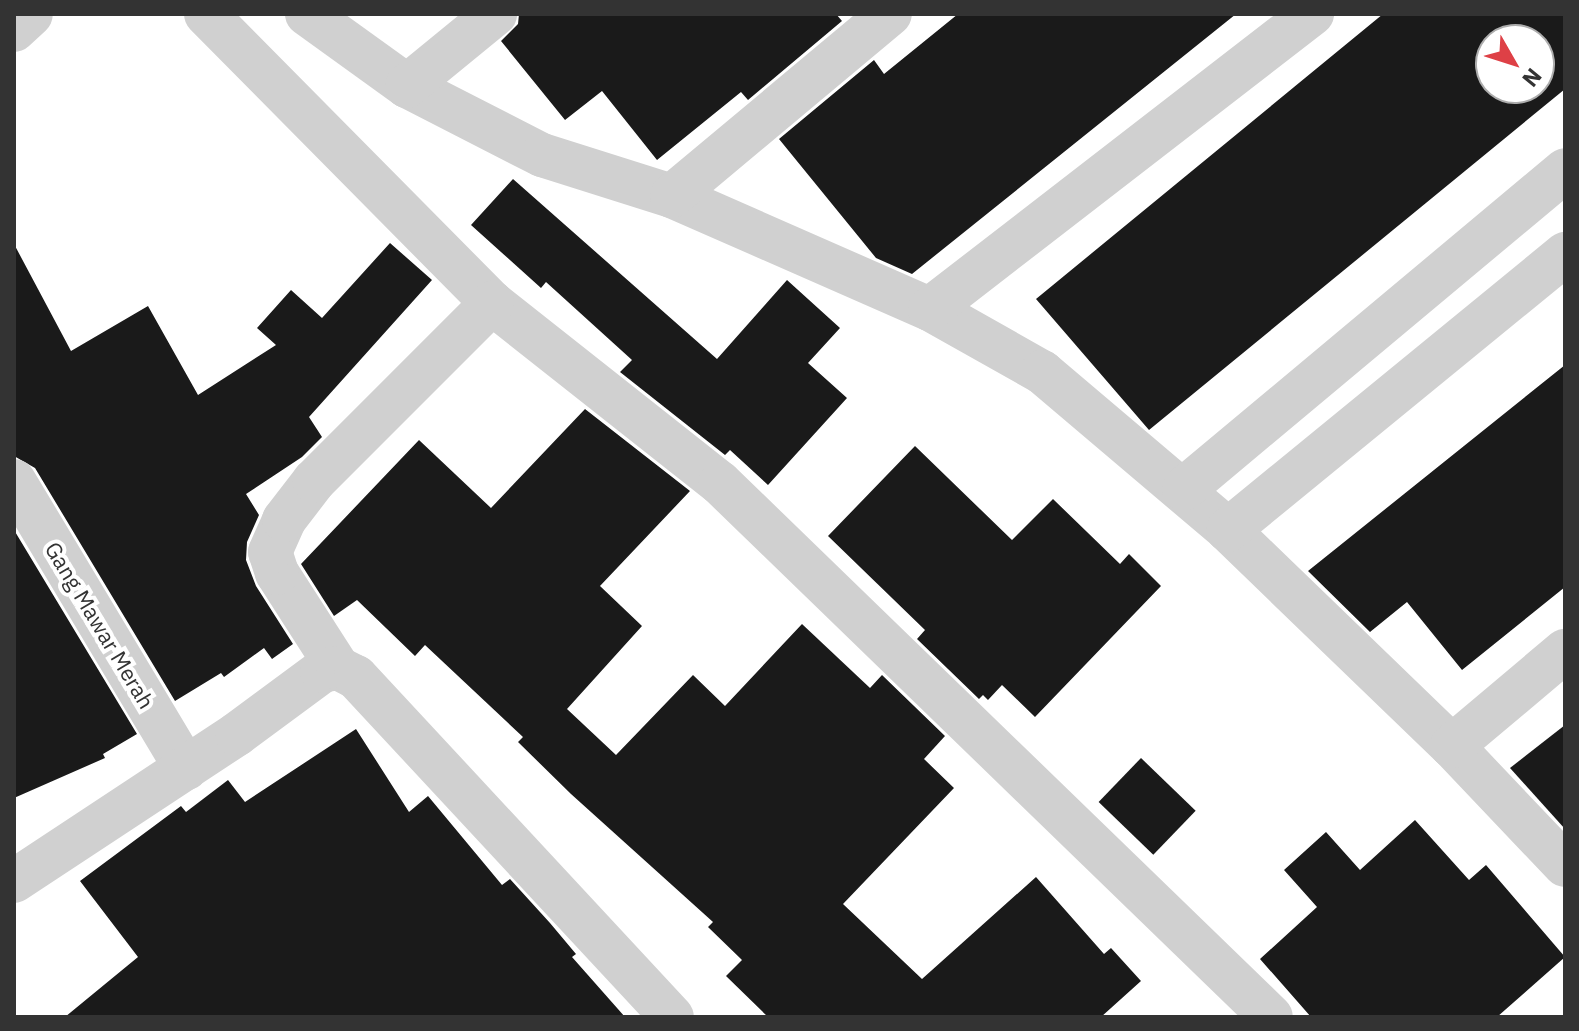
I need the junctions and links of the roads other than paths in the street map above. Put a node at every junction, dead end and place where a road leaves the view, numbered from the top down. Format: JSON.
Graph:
{"nodes":[{"id":1,"x":31,"y":14,"type":"edge"},
{"id":2,"x":206,"y":14,"type":"edge"},
{"id":3,"x":307,"y":14,"type":"edge"},
{"id":4,"x":495,"y":14,"type":"edge"},
{"id":5,"x":890,"y":14,"type":"edge"},
{"id":6,"x":1312,"y":14,"type":"edge"},
{"id":7,"x":14,"y":30,"type":"edge"},
{"id":8,"x":407,"y":86,"type":"junction"},
{"id":9,"x":1565,"y":170,"type":"edge"},
{"id":10,"x":672,"y":196,"type":"junction"},
{"id":11,"x":1565,"y":254,"type":"edge"},
{"id":12,"x":492,"y":303,"type":"junction"},
{"id":13,"x":930,"y":309,"type":"junction"},
{"id":14,"x":14,"y":481,"type":"edge"},
{"id":15,"x":1184,"y":489,"type":"junction"},
{"id":16,"x":1228,"y":530,"type":"junction"},
{"id":17,"x":1565,"y":651,"type":"edge"},
{"id":18,"x":338,"y":668,"type":"junction"},
{"id":19,"x":1452,"y":746,"type":"junction"},
{"id":20,"x":186,"y":768,"type":"junction"},
{"id":21,"x":1565,"y":865,"type":"edge"},
{"id":22,"x":14,"y":881,"type":"edge"},
{"id":23,"x":672,"y":1017,"type":"edge"},
{"id":24,"x":1271,"y":1017,"type":"edge"}],
"edges":[{"from":1,"to":7,"type":"street"},
{"from":2,"to":12,"type":"street"},
{"from":3,"to":8,"type":"street"},
{"from":4,"to":8,"type":"street"},
{"from":5,"to":10,"type":"street"},
{"from":6,"to":13,"type":"street"},
{"from":8,"to":10,"type":"street"},
{"from":9,"to":15,"type":"street"},
{"from":10,"to":13,"type":"street"},
{"from":11,"to":16,"type":"street"},
{"from":12,"to":18,"type":"street"},
{"from":12,"to":24,"type":"street"},
{"from":13,"to":15,"type":"street"},
{"from":14,"to":20,"type":"street","name":"Gang Mawar Merah"},
{"from":15,"to":16,"type":"street"},
{"from":16,"to":19,"type":"street"},
{"from":17,"to":19,"type":"street"},
{"from":18,"to":20,"type":"street"},
{"from":18,"to":23,"type":"street"},
{"from":19,"to":21,"type":"street"},
{"from":20,"to":22,"type":"street"}]}
